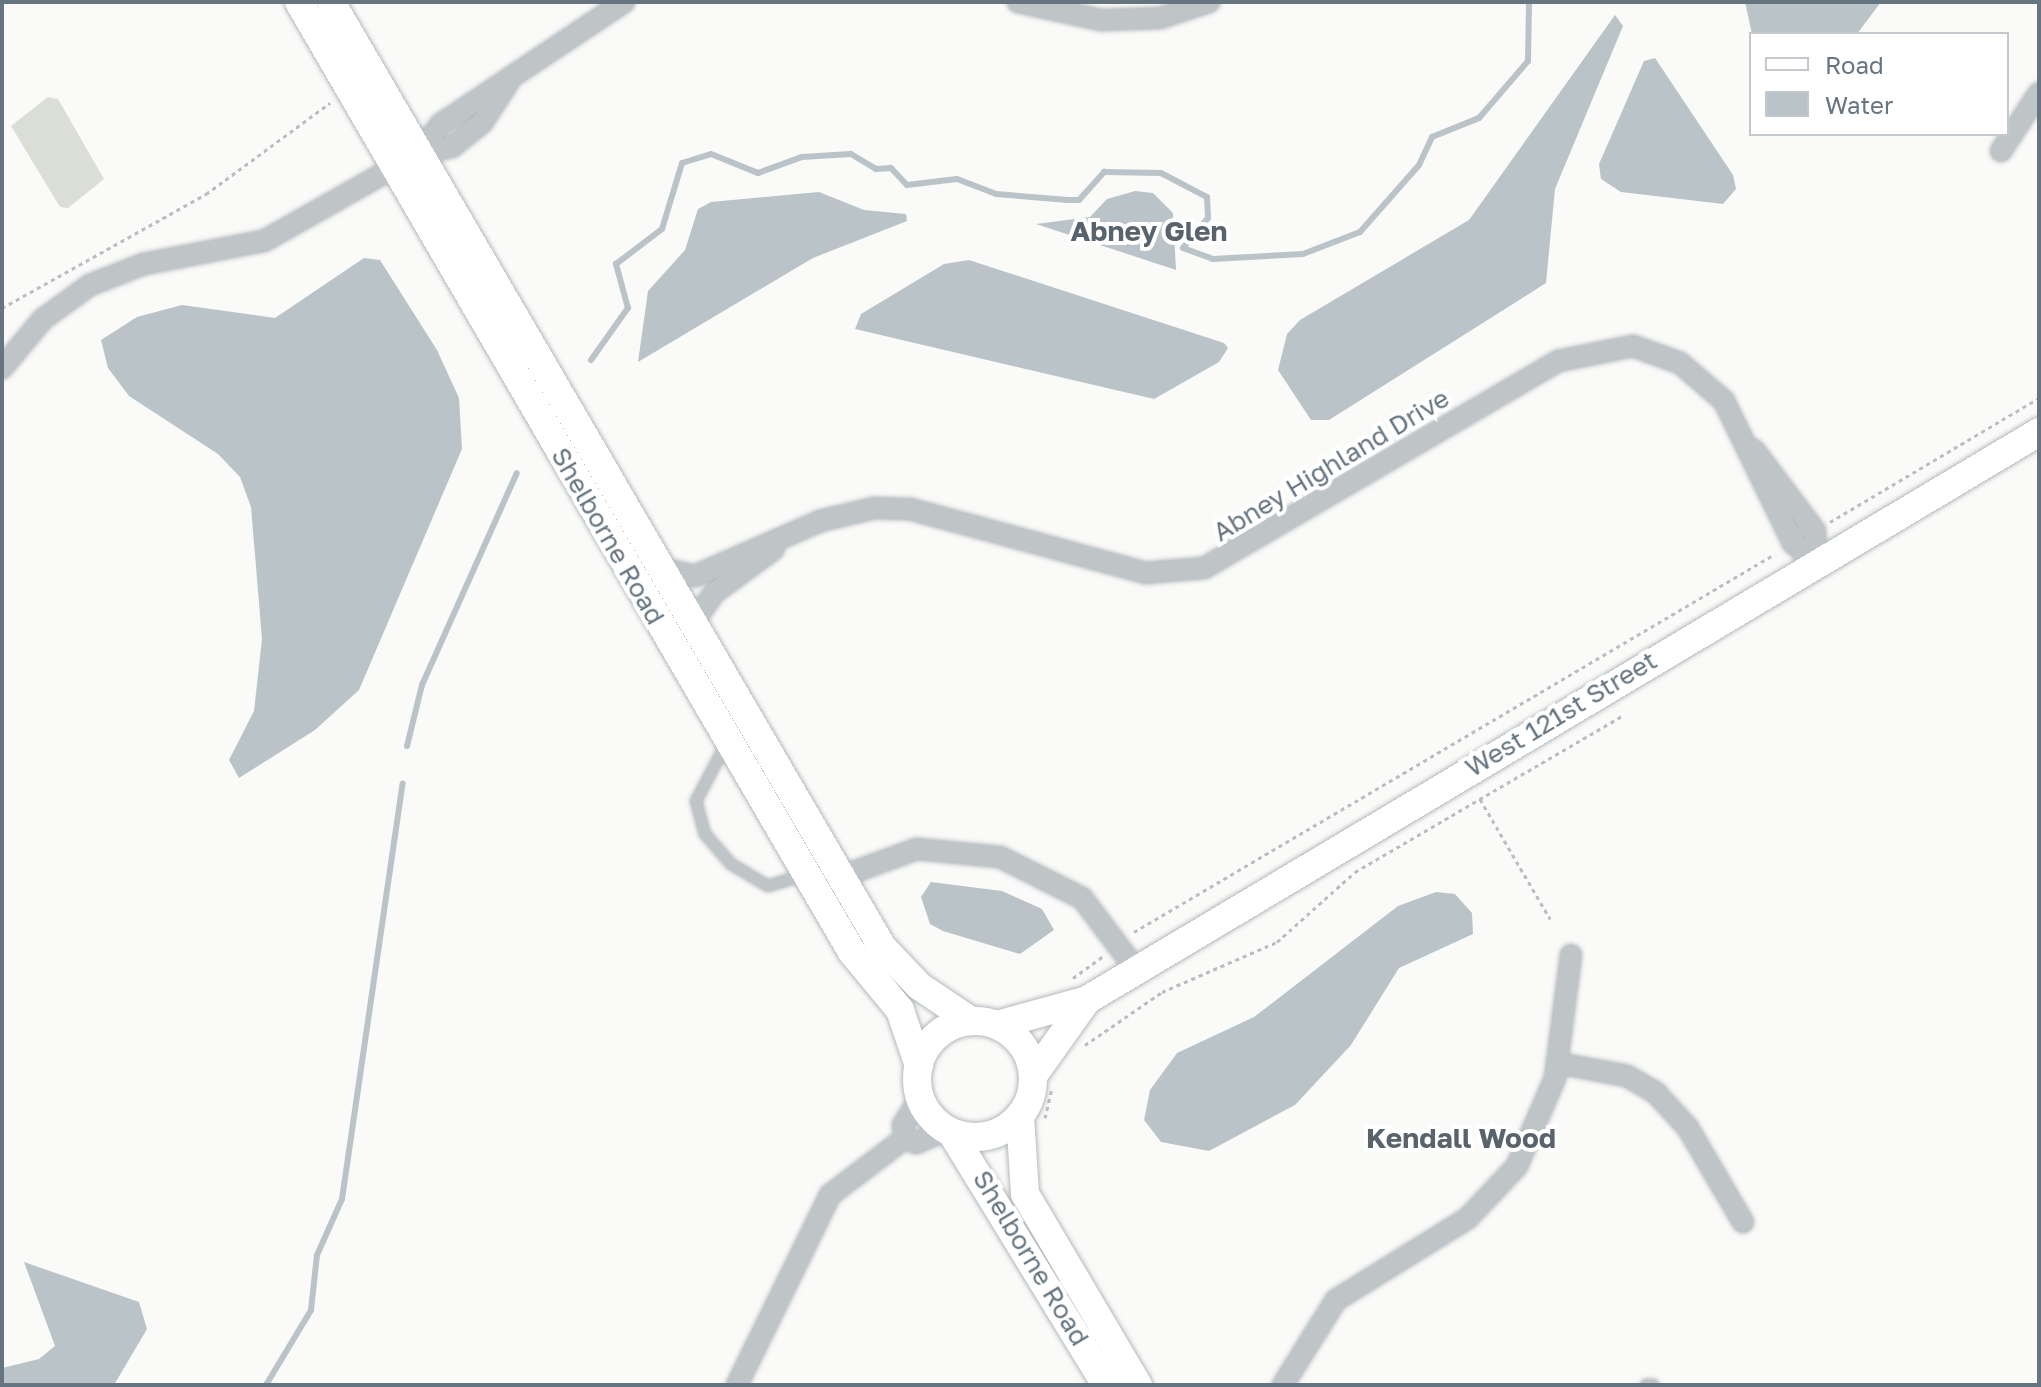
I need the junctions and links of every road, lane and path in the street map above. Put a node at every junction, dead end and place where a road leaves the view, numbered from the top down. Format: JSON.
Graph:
{"nodes":[{"id":1,"x":299,"y":2,"type":"edge"},
{"id":2,"x":331,"y":2,"type":"edge"},
{"id":3,"x":624,"y":2,"type":"edge"},
{"id":4,"x":1018,"y":2,"type":"edge"},
{"id":5,"x":1209,"y":2,"type":"edge"},
{"id":6,"x":2039,"y":93,"type":"edge"},
{"id":7,"x":333,"y":101,"type":"dead end"},
{"id":8,"x":2001,"y":151,"type":"dead end"},
{"id":9,"x":405,"y":162,"type":"junction"},
{"id":10,"x":2,"y":308,"type":"edge"},
{"id":11,"x":2,"y":368,"type":"edge"},
{"id":12,"x":2039,"y":398,"type":"edge"},
{"id":13,"x":2039,"y":432,"type":"edge"},
{"id":14,"x":1835,"y":520,"type":"dead end"},
{"id":15,"x":796,"y":531,"type":"junction"},
{"id":16,"x":1772,"y":556,"type":"dead end"},
{"id":17,"x":1816,"y":563,"type":"junction"},
{"id":18,"x":660,"y":568,"type":"junction"},
{"id":19,"x":698,"y":634,"type":"junction"},
{"id":20,"x":1624,"y":715,"type":"dead end"},
{"id":21,"x":728,"y":741,"type":"junction"},
{"id":22,"x":1480,"y":799,"type":"junction"},
{"id":23,"x":806,"y":874,"type":"junction"},
{"id":24,"x":840,"y":877,"type":"junction"},
{"id":25,"x":1550,"y":919,"type":"dead end"},
{"id":26,"x":1120,"y":943,"type":"junction"},
{"id":27,"x":1571,"y":955,"type":"dead end"},
{"id":28,"x":1135,"y":968,"type":"junction"},
{"id":29,"x":1062,"y":984,"type":"dead end"},
{"id":30,"x":1087,"y":1000,"type":"junction"},
{"id":31,"x":984,"y":1023,"type":"junction"},
{"id":32,"x":1077,"y":1049,"type":"dead end"},
{"id":33,"x":1557,"y":1063,"type":"junction"},
{"id":34,"x":919,"y":1066,"type":"junction"},
{"id":35,"x":1044,"y":1077,"type":"junction"},
{"id":36,"x":920,"y":1098,"type":"junction"},
{"id":37,"x":1031,"y":1122,"type":"junction"},
{"id":38,"x":950,"y":1132,"type":"junction"},
{"id":39,"x":905,"y":1138,"type":"junction"},
{"id":40,"x":1743,"y":1222,"type":"dead end"},
{"id":41,"x":737,"y":1385,"type":"edge"},
{"id":42,"x":1106,"y":1385,"type":"edge"},
{"id":43,"x":1138,"y":1385,"type":"edge"},
{"id":44,"x":1283,"y":1385,"type":"edge"},
{"id":45,"x":1646,"y":1385,"type":"edge"},
{"id":46,"x":1653,"y":1385,"type":"edge"}],
"edges":[{"from":1,"to":9,"type":"street","name":"Shelborne Road"},
{"from":2,"to":9,"type":"street","name":"Shelborne Road"},
{"from":3,"to":9,"type":"street"},
{"from":4,"to":5,"type":"street"},
{"from":6,"to":8,"type":"street"},
{"from":7,"to":10,"type":"path"},
{"from":9,"to":11,"type":"street"},
{"from":9,"to":18,"type":"street","name":"Shelborne Road"},
{"from":9,"to":21,"type":"street","name":"Shelborne Road"},
{"from":12,"to":14,"type":"path"},
{"from":13,"to":17,"type":"street","name":"West 121st Street"},
{"from":15,"to":17,"type":"street","name":"Abney Highland Drive"},
{"from":15,"to":18,"type":"street","name":"Abney Highland Drive"},
{"from":15,"to":19,"type":"street","name":"Abney Highland Drive"},
{"from":16,"to":26,"type":"path"},
{"from":17,"to":28,"type":"street","name":"West 121st Street"},
{"from":18,"to":19,"type":"street","name":"Shelborne Road"},
{"from":19,"to":24,"type":"street","name":"Shelborne Road"},
{"from":20,"to":22,"type":"path"},
{"from":21,"to":23,"type":"street","name":"Shelborne Road"},
{"from":21,"to":23,"type":"lane"},
{"from":22,"to":25,"type":"path"},
{"from":22,"to":32,"type":"path"},
{"from":23,"to":34,"type":"street","name":"Shelborne Road"},
{"from":24,"to":26,"type":"street"},
{"from":24,"to":31,"type":"street","name":"Shelborne Road"},
{"from":26,"to":28,"type":"street"},
{"from":26,"to":29,"type":"path"},
{"from":27,"to":33,"type":"street"},
{"from":28,"to":30,"type":"street","name":"West 121st Street"},
{"from":30,"to":31,"type":"street","name":"West 121st Street"},
{"from":30,"to":35,"type":"street","name":"West 121st Street"},
{"from":31,"to":34,"type":"street","name":"West 121st Street"},
{"from":31,"to":35,"type":"street","name":"Shelborne Road"},
{"from":33,"to":40,"type":"street"},
{"from":33,"to":44,"type":"street"},
{"from":34,"to":36,"type":"street","name":"Shelborne Road"},
{"from":35,"to":37,"type":"street","name":"West 121st Street"},
{"from":35,"to":37,"type":"path"},
{"from":36,"to":38,"type":"street","name":"Shelborne Road"},
{"from":36,"to":39,"type":"street"},
{"from":37,"to":38,"type":"street"},
{"from":37,"to":43,"type":"street","name":"Shelborne Road"},
{"from":38,"to":39,"type":"street"},
{"from":38,"to":42,"type":"street","name":"Shelborne Road"},
{"from":39,"to":41,"type":"street"},
{"from":45,"to":46,"type":"lane"}]}
